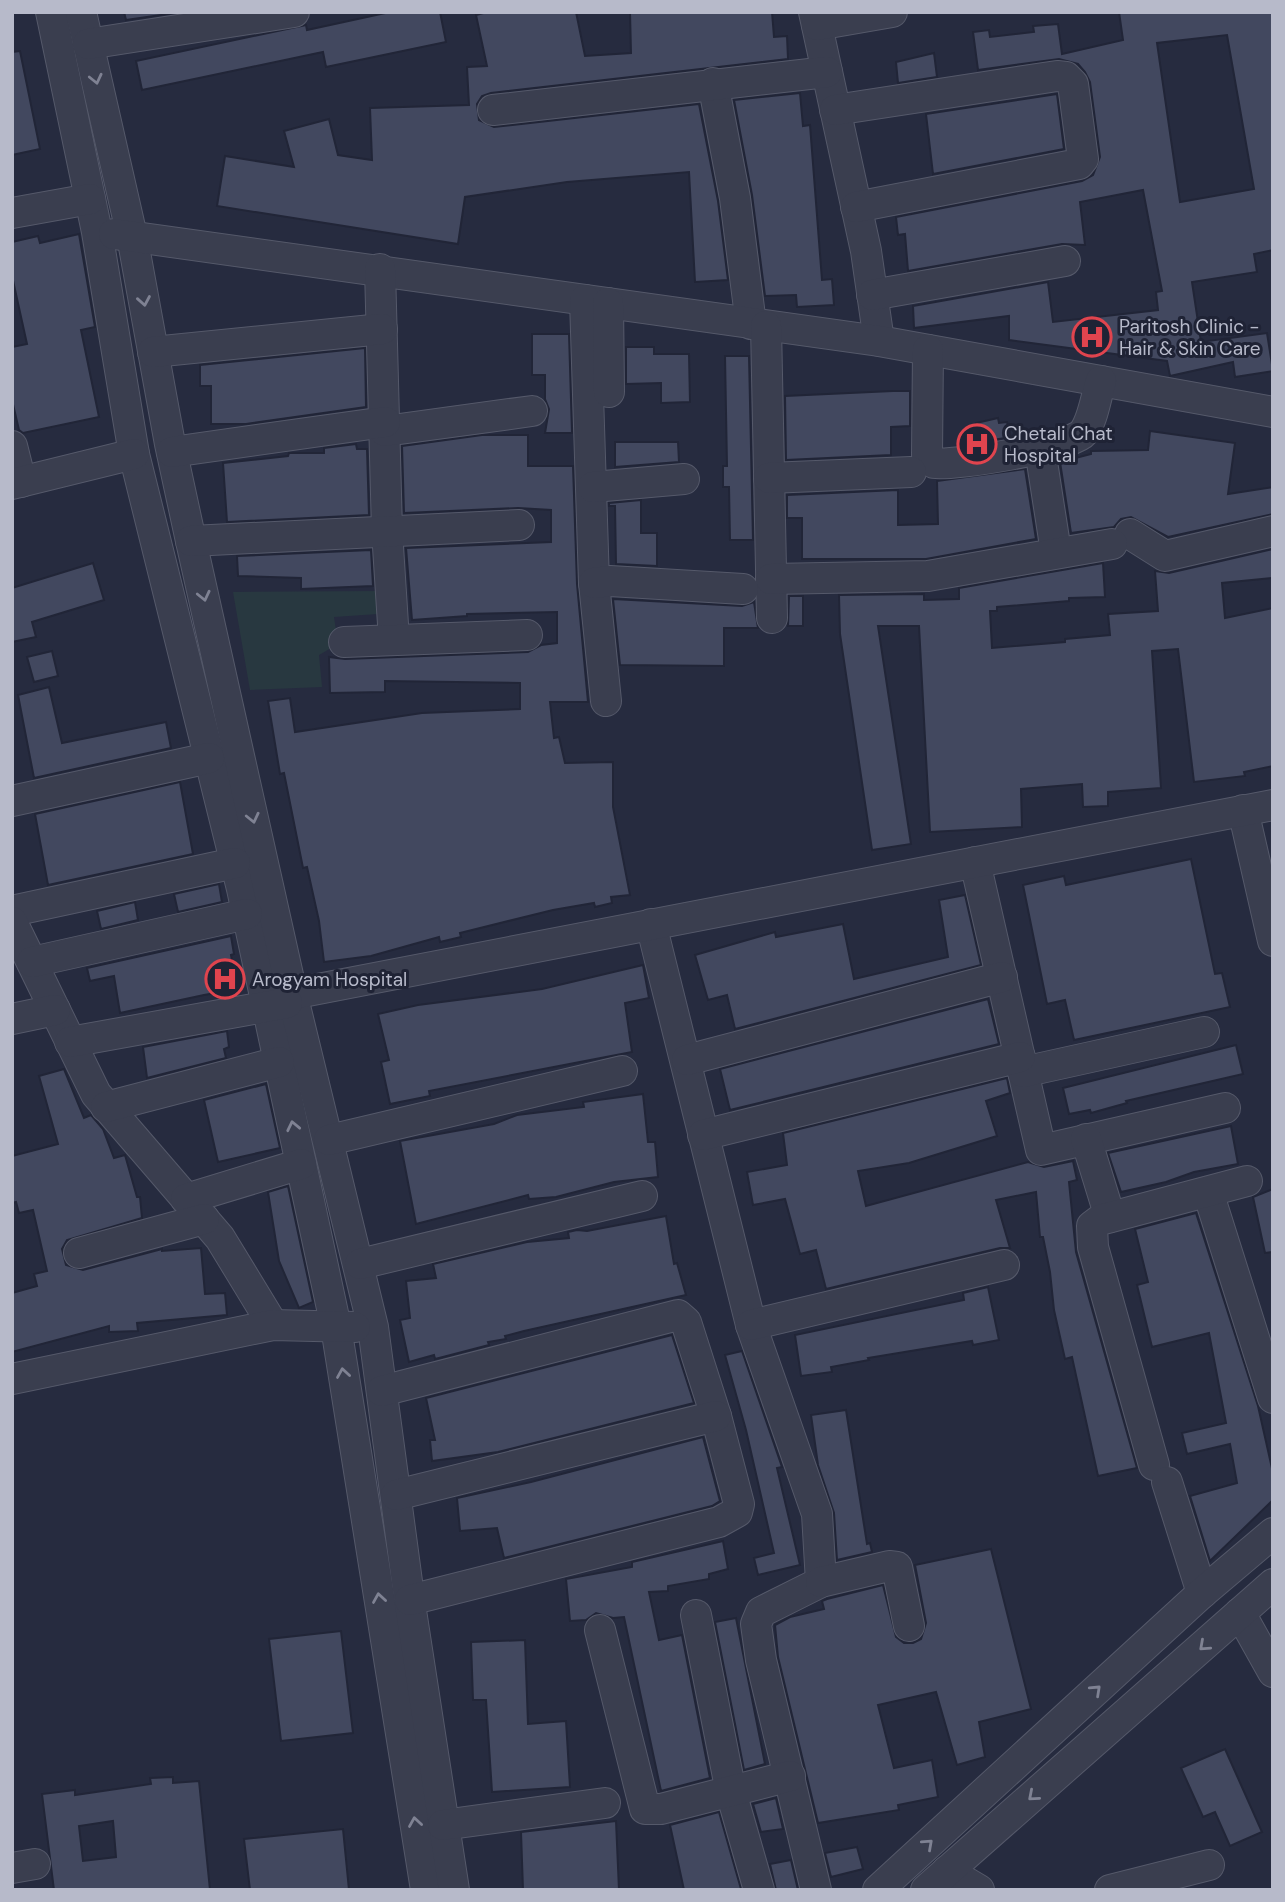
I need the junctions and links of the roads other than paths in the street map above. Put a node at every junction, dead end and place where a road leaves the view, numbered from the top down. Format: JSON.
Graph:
{"nodes":[{"id":1,"x":51,"y":12,"type":"edge"},
{"id":2,"x":81,"y":12,"type":"edge"},
{"id":3,"x":294,"y":12,"type":"edge"},
{"id":4,"x":892,"y":12,"type":"edge"},
{"id":5,"x":815,"y":19,"type":"edge"},
{"id":6,"x":88,"y":44,"type":"junction"},
{"id":7,"x":827,"y":72,"type":"junction"},
{"id":8,"x":713,"y":83,"type":"junction"},
{"id":9,"x":493,"y":110,"type":"dead end"},
{"id":10,"x":835,"y":110,"type":"junction"},
{"id":11,"x":90,"y":199,"type":"junction"},
{"id":12,"x":856,"y":207,"type":"junction"},
{"id":13,"x":12,"y":213,"type":"edge"},
{"id":14,"x":97,"y":232,"type":"junction"},
{"id":15,"x":132,"y":236,"type":"junction"},
{"id":16,"x":1065,"y":261,"type":"dead end"},
{"id":17,"x":380,"y":269,"type":"junction"},
{"id":18,"x":872,"y":295,"type":"junction"},
{"id":19,"x":597,"y":302,"type":"junction"},
{"id":20,"x":759,"y":325,"type":"junction"},
{"id":21,"x":382,"y":329,"type":"junction"},
{"id":22,"x":879,"y":341,"type":"junction"},
{"id":23,"x":928,"y":350,"type":"junction"},
{"id":24,"x":153,"y":352,"type":"junction"},
{"id":25,"x":1101,"y":381,"type":"junction"},
{"id":26,"x":532,"y":411,"type":"dead end"},
{"id":27,"x":1273,"y":412,"type":"edge"},
{"id":28,"x":385,"y":427,"type":"junction"},
{"id":29,"x":12,"y":446,"type":"edge"},
{"id":30,"x":1040,"y":449,"type":"junction"},
{"id":31,"x":172,"y":452,"type":"junction"},
{"id":32,"x":134,"y":454,"type":"junction"},
{"id":33,"x":911,"y":472,"type":"dead end"},
{"id":34,"x":769,"y":478,"type":"junction"},
{"id":35,"x":684,"y":479,"type":"dead end"},
{"id":36,"x":16,"y":483,"type":"edge"},
{"id":37,"x":601,"y":486,"type":"junction"},
{"id":38,"x":520,"y":525,"type":"dead end"},
{"id":39,"x":387,"y":531,"type":"junction"},
{"id":40,"x":1273,"y":531,"type":"edge"},
{"id":41,"x":191,"y":541,"type":"junction"},
{"id":42,"x":1056,"y":552,"type":"junction"},
{"id":43,"x":771,"y":579,"type":"junction"},
{"id":44,"x":602,"y":582,"type":"junction"},
{"id":45,"x":743,"y":589,"type":"dead end"},
{"id":46,"x":772,"y":618,"type":"dead end"},
{"id":47,"x":527,"y":635,"type":"dead end"},
{"id":48,"x":394,"y":640,"type":"junction"},
{"id":49,"x":344,"y":642,"type":"dead end"},
{"id":50,"x":606,"y":701,"type":"dead end"},
{"id":51,"x":209,"y":758,"type":"junction"},
{"id":52,"x":12,"y":801,"type":"edge"},
{"id":53,"x":1273,"y":804,"type":"edge"},
{"id":54,"x":1243,"y":810,"type":"junction"},
{"id":55,"x":975,"y":862,"type":"junction"},
{"id":56,"x":235,"y":863,"type":"junction"},
{"id":57,"x":247,"y":914,"type":"junction"},
{"id":58,"x":13,"y":922,"type":"edge"},
{"id":59,"x":651,"y":924,"type":"junction"},
{"id":60,"x":1273,"y":941,"type":"edge"},
{"id":61,"x":32,"y":962,"type":"junction"},
{"id":62,"x":1002,"y":976,"type":"junction"},
{"id":63,"x":285,"y":1001,"type":"junction"},
{"id":64,"x":55,"y":1010,"type":"junction"},
{"id":65,"x":12,"y":1019,"type":"edge"},
{"id":66,"x":1204,"y":1032,"type":"dead end"},
{"id":67,"x":70,"y":1042,"type":"junction"},
{"id":68,"x":687,"y":1060,"type":"junction"},
{"id":69,"x":279,"y":1062,"type":"junction"},
{"id":70,"x":1022,"y":1065,"type":"junction"},
{"id":71,"x":622,"y":1072,"type":"dead end"},
{"id":72,"x":106,"y":1107,"type":"junction"},
{"id":73,"x":1225,"y":1108,"type":"dead end"},
{"id":74,"x":703,"y":1135,"type":"junction"},
{"id":75,"x":1086,"y":1139,"type":"junction"},
{"id":76,"x":329,"y":1140,"type":"junction"},
{"id":77,"x":301,"y":1164,"type":"junction"},
{"id":78,"x":1247,"y":1181,"type":"dead end"},
{"id":79,"x":1208,"y":1192,"type":"junction"},
{"id":80,"x":642,"y":1196,"type":"dead end"},
{"id":81,"x":195,"y":1209,"type":"junction"},
{"id":82,"x":1110,"y":1217,"type":"junction"},
{"id":83,"x":79,"y":1253,"type":"dead end"},
{"id":84,"x":359,"y":1264,"type":"junction"},
{"id":85,"x":1004,"y":1265,"type":"dead end"},
{"id":86,"x":273,"y":1325,"type":"junction"},
{"id":87,"x":751,"y":1325,"type":"junction"},
{"id":88,"x":336,"y":1326,"type":"junction"},
{"id":89,"x":373,"y":1327,"type":"junction"},
{"id":90,"x":12,"y":1379,"type":"edge"},
{"id":91,"x":382,"y":1391,"type":"junction"},
{"id":92,"x":1273,"y":1398,"type":"edge"},
{"id":93,"x":716,"y":1416,"type":"junction"},
{"id":94,"x":396,"y":1495,"type":"junction"},
{"id":95,"x":1273,"y":1533,"type":"edge"},
{"id":96,"x":821,"y":1582,"type":"junction"},
{"id":97,"x":1273,"y":1584,"type":"edge"},
{"id":98,"x":1202,"y":1593,"type":"junction"},
{"id":99,"x":410,"y":1600,"type":"junction"},
{"id":100,"x":1241,"y":1613,"type":"junction"},
{"id":101,"x":696,"y":1615,"type":"dead end"},
{"id":102,"x":909,"y":1626,"type":"dead end"},
{"id":103,"x":600,"y":1630,"type":"dead end"},
{"id":104,"x":1273,"y":1672,"type":"edge"},
{"id":105,"x":790,"y":1776,"type":"junction"},
{"id":106,"x":731,"y":1792,"type":"junction"},
{"id":107,"x":605,"y":1802,"type":"dead end"},
{"id":108,"x":443,"y":1825,"type":"junction"},
{"id":109,"x":1209,"y":1865,"type":"dead end"},
{"id":110,"x":937,"y":1881,"type":"edge"},
{"id":111,"x":1124,"y":1888,"type":"edge"},
{"id":112,"x":426,"y":1890,"type":"edge"},
{"id":113,"x":454,"y":1890,"type":"edge"},
{"id":114,"x":759,"y":1890,"type":"edge"},
{"id":115,"x":817,"y":1890,"type":"edge"},
{"id":116,"x":878,"y":1890,"type":"edge"},
{"id":117,"x":979,"y":1890,"type":"edge"}],
"edges":[{"from":1,"to":11,"type":"street"},
{"from":2,"to":6,"type":"street"},
{"from":3,"to":6,"type":"street"},
{"from":4,"to":5,"type":"street"},
{"from":5,"to":7,"type":"street"},
{"from":6,"to":15,"type":"street","one_way":true},
{"from":7,"to":8,"type":"street"},
{"from":7,"to":10,"type":"street"},
{"from":8,"to":9,"type":"street"},
{"from":8,"to":20,"type":"street"},
{"from":10,"to":12,"type":"street"},
{"from":10,"to":12,"type":"street"},
{"from":11,"to":13,"type":"street"},
{"from":11,"to":14,"type":"street"},
{"from":12,"to":18,"type":"street"},
{"from":14,"to":15,"type":"street"},
{"from":14,"to":32,"type":"street"},
{"from":15,"to":17,"type":"street"},
{"from":15,"to":24,"type":"street","one_way":true},
{"from":16,"to":18,"type":"street"},
{"from":17,"to":19,"type":"street"},
{"from":17,"to":21,"type":"street"},
{"from":18,"to":22,"type":"street"},
{"from":19,"to":20,"type":"street"},
{"from":19,"to":37,"type":"street"},
{"from":20,"to":22,"type":"street"},
{"from":20,"to":34,"type":"street"},
{"from":21,"to":24,"type":"street"},
{"from":21,"to":28,"type":"street"},
{"from":22,"to":23,"type":"street"},
{"from":23,"to":25,"type":"street"},
{"from":23,"to":30,"type":"street"},
{"from":24,"to":31,"type":"street"},
{"from":25,"to":27,"type":"street"},
{"from":25,"to":30,"type":"street"},
{"from":26,"to":28,"type":"street"},
{"from":28,"to":31,"type":"street"},
{"from":28,"to":39,"type":"street"},
{"from":29,"to":36,"type":"street"},
{"from":30,"to":42,"type":"street"},
{"from":31,"to":41,"type":"street"},
{"from":32,"to":36,"type":"street"},
{"from":32,"to":51,"type":"street"},
{"from":33,"to":34,"type":"street"},
{"from":34,"to":43,"type":"street"},
{"from":35,"to":37,"type":"street"},
{"from":37,"to":44,"type":"street"},
{"from":38,"to":39,"type":"street"},
{"from":39,"to":41,"type":"street"},
{"from":39,"to":48,"type":"street"},
{"from":40,"to":42,"type":"street"},
{"from":41,"to":63,"type":"street","one_way":true},
{"from":42,"to":43,"type":"street"},
{"from":43,"to":46,"type":"street"},
{"from":44,"to":45,"type":"street"},
{"from":44,"to":50,"type":"street"},
{"from":47,"to":48,"type":"street"},
{"from":48,"to":49,"type":"street"},
{"from":51,"to":52,"type":"street"},
{"from":51,"to":56,"type":"street"},
{"from":53,"to":54,"type":"street"},
{"from":54,"to":55,"type":"street"},
{"from":54,"to":60,"type":"street"},
{"from":55,"to":59,"type":"street"},
{"from":55,"to":62,"type":"street"},
{"from":56,"to":57,"type":"street"},
{"from":56,"to":58,"type":"street"},
{"from":57,"to":61,"type":"street"},
{"from":57,"to":63,"type":"street"},
{"from":58,"to":61,"type":"street"},
{"from":59,"to":63,"type":"street"},
{"from":59,"to":68,"type":"street"},
{"from":61,"to":64,"type":"street"},
{"from":62,"to":68,"type":"street"},
{"from":62,"to":70,"type":"street"},
{"from":63,"to":67,"type":"street"},
{"from":63,"to":69,"type":"street"},
{"from":63,"to":76,"type":"street"},
{"from":64,"to":65,"type":"street"},
{"from":64,"to":67,"type":"street"},
{"from":66,"to":70,"type":"street"},
{"from":67,"to":72,"type":"street"},
{"from":68,"to":74,"type":"street"},
{"from":69,"to":72,"type":"street"},
{"from":77,"to":69,"type":"street","one_way":true},
{"from":70,"to":74,"type":"street"},
{"from":70,"to":75,"type":"street"},
{"from":71,"to":76,"type":"street"},
{"from":72,"to":81,"type":"street"},
{"from":73,"to":75,"type":"street"},
{"from":74,"to":87,"type":"street"},
{"from":75,"to":82,"type":"street"},
{"from":76,"to":84,"type":"street"},
{"from":77,"to":81,"type":"street"},
{"from":77,"to":88,"type":"street"},
{"from":78,"to":79,"type":"street"},
{"from":79,"to":82,"type":"street"},
{"from":79,"to":92,"type":"street"},
{"from":80,"to":84,"type":"street"},
{"from":81,"to":83,"type":"street"},
{"from":81,"to":86,"type":"street"},
{"from":82,"to":98,"type":"street"},
{"from":84,"to":89,"type":"street"},
{"from":85,"to":87,"type":"street"},
{"from":86,"to":88,"type":"street"},
{"from":86,"to":90,"type":"street"},
{"from":87,"to":96,"type":"street"},
{"from":88,"to":89,"type":"street"},
{"from":112,"to":88,"type":"street","one_way":true},
{"from":89,"to":91,"type":"street"},
{"from":91,"to":93,"type":"street"},
{"from":91,"to":94,"type":"street"},
{"from":93,"to":94,"type":"street"},
{"from":93,"to":99,"type":"street"},
{"from":94,"to":99,"type":"street"},
{"from":95,"to":98,"type":"street"},
{"from":96,"to":102,"type":"street"},
{"from":96,"to":105,"type":"street"},
{"from":97,"to":100,"type":"street"},
{"from":116,"to":98,"type":"street","one_way":true},
{"from":99,"to":108,"type":"street"},
{"from":100,"to":104,"type":"street"},
{"from":100,"to":110,"type":"street","one_way":true},
{"from":101,"to":106,"type":"street"},
{"from":103,"to":106,"type":"street"},
{"from":105,"to":106,"type":"street"},
{"from":105,"to":115,"type":"street"},
{"from":106,"to":114,"type":"street"},
{"from":107,"to":108,"type":"street"},
{"from":108,"to":113,"type":"street"},
{"from":109,"to":111,"type":"street"},
{"from":110,"to":117,"type":"street"}]}
